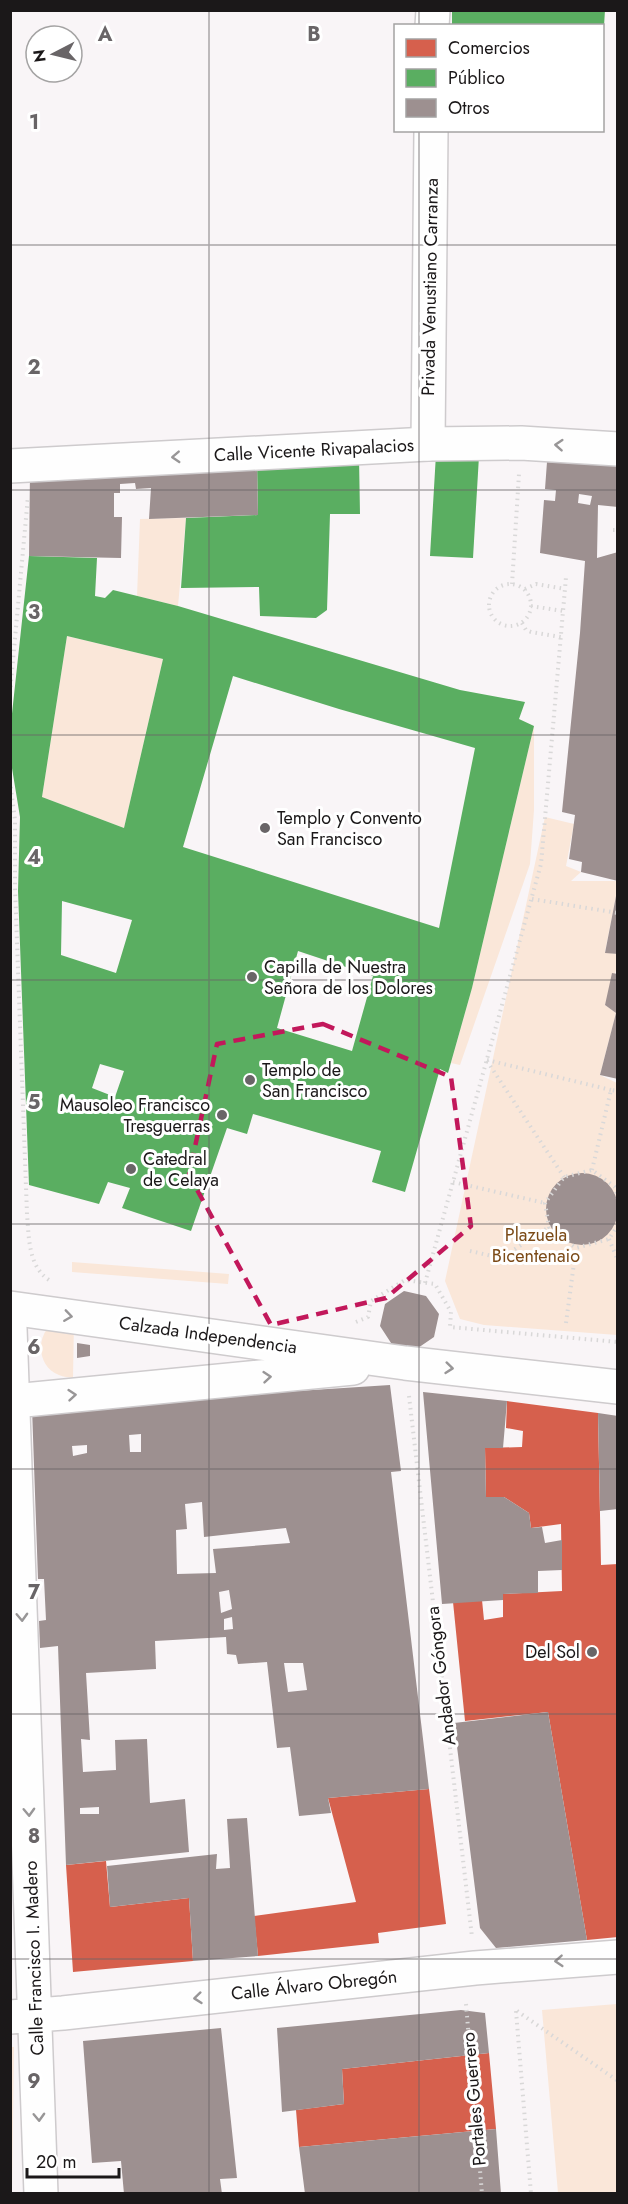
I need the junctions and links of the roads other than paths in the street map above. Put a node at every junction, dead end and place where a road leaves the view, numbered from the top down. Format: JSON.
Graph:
{"nodes":[{"id":1,"x":431,"y":132,"type":"edge"},
{"id":2,"x":428,"y":444,"type":"junction"},
{"id":3,"x":618,"y":450,"type":"edge"},
{"id":4,"x":20,"y":475,"type":"edge"},
{"id":5,"x":10,"y":1308,"type":"edge"},
{"id":6,"x":10,"y":1328,"type":"edge"},
{"id":7,"x":406,"y":1374,"type":"junction"},
{"id":8,"x":618,"y":1387,"type":"edge"},
{"id":9,"x":14,"y":1401,"type":"junction"},
{"id":10,"x":618,"y":1957,"type":"edge"},
{"id":11,"x":23,"y":2016,"type":"edge"},
{"id":12,"x":41,"y":2193,"type":"edge"}],
"edges":[{"from":1,"to":2,"type":"main road","name":"Privada Venustiano Carranza"},
{"from":3,"to":2,"type":"main road","name":"Calle Vicente Rivapalacios","one_way":true},
{"from":2,"to":4,"type":"main road","name":"Calle Vicente Rivapalacios","one_way":true},
{"from":5,"to":7,"type":"main road","name":"Calzada Independencia","one_way":true},
{"from":6,"to":9,"type":"main road","name":"Calle Francisco I. Madero"},
{"from":7,"to":8,"type":"main road","name":"Calzada Independencia","one_way":true},
{"from":9,"to":7,"type":"main road","name":"Calzada Independencia","one_way":true},
{"from":9,"to":11,"type":"main road","name":"Calle Francisco I. Madero","one_way":true},
{"from":10,"to":11,"type":"main road","name":"Calle Álvaro Obregón","one_way":true},
{"from":11,"to":12,"type":"main road","name":"Calle Francisco I. Madero","one_way":true}]}
